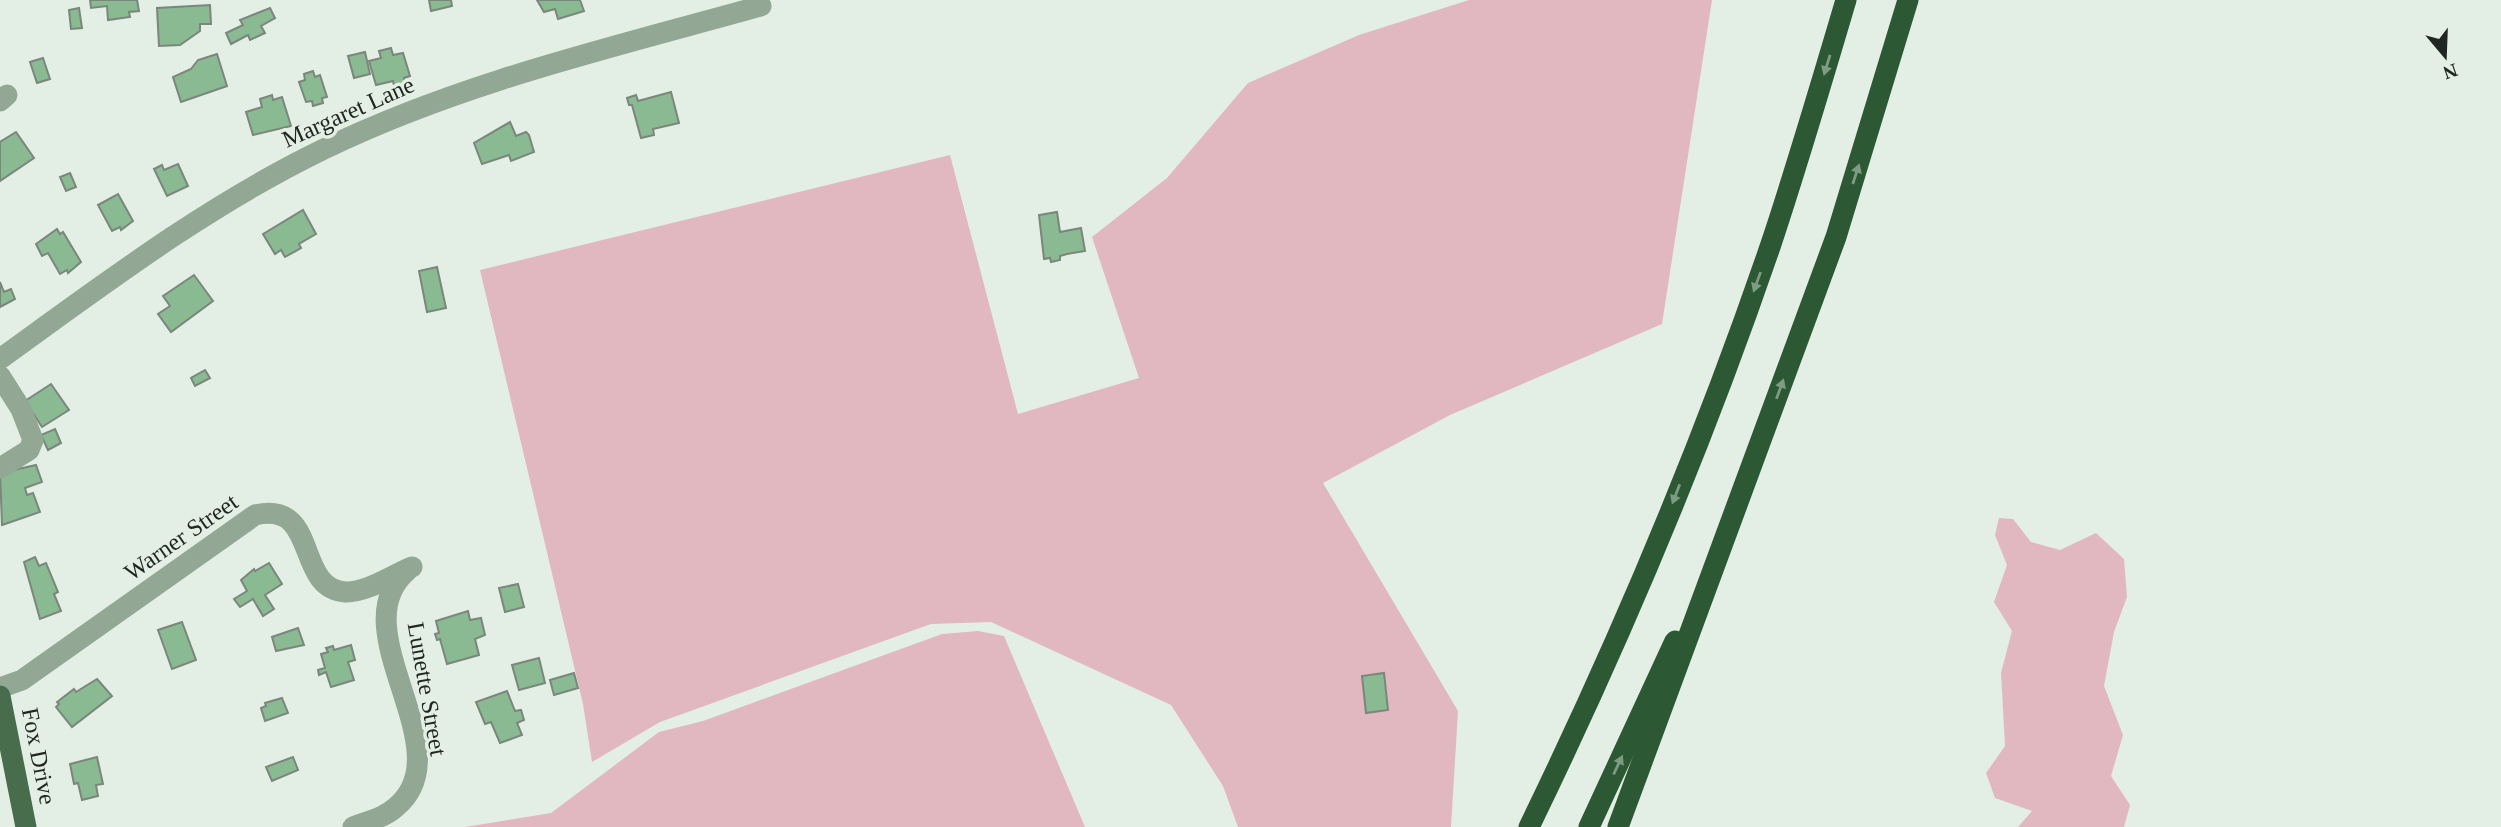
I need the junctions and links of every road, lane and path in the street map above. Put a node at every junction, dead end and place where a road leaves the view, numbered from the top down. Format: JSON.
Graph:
{"nodes":[{"id":1,"x":1846,"y":0,"type":"edge"},
{"id":2,"x":1908,"y":0,"type":"edge"},
{"id":3,"x":761,"y":6,"type":"dead end"},
{"id":4,"x":0,"y":359,"type":"edge"},
{"id":5,"x":0,"y":376,"type":"edge"},
{"id":6,"x":1756,"y":453,"type":"junction"},
{"id":7,"x":0,"y":468,"type":"edge"},
{"id":8,"x":412,"y":567,"type":"joint"},
{"id":9,"x":1627,"y":617,"type":"junction"},
{"id":10,"x":0,"y":688,"type":"edge"},
{"id":11,"x":0,"y":696,"type":"edge"},
{"id":12,"x":26,"y":827,"type":"edge"},
{"id":13,"x":353,"y":827,"type":"edge"},
{"id":14,"x":1517,"y":827,"type":"edge"},
{"id":15,"x":1529,"y":827,"type":"edge"},
{"id":16,"x":1589,"y":827,"type":"edge"},
{"id":17,"x":1618,"y":827,"type":"edge"}],
"edges":[{"from":1,"to":9,"type":"highway","one_way":true},
{"from":6,"to":2,"type":"highway","one_way":true},
{"from":3,"to":4,"type":"street","name":"Margaret Lane"},
{"from":5,"to":7,"type":"street"},
{"from":16,"to":6,"type":"highway","one_way":true},
{"from":6,"to":17,"type":"highway"},
{"from":8,"to":10,"type":"street","name":"Warner Street"},
{"from":8,"to":13,"type":"street","name":"Lunette Street"},
{"from":9,"to":14,"type":"highway"},
{"from":9,"to":15,"type":"highway"},
{"from":11,"to":12,"type":"main road","name":"Fox Drive"}]}
